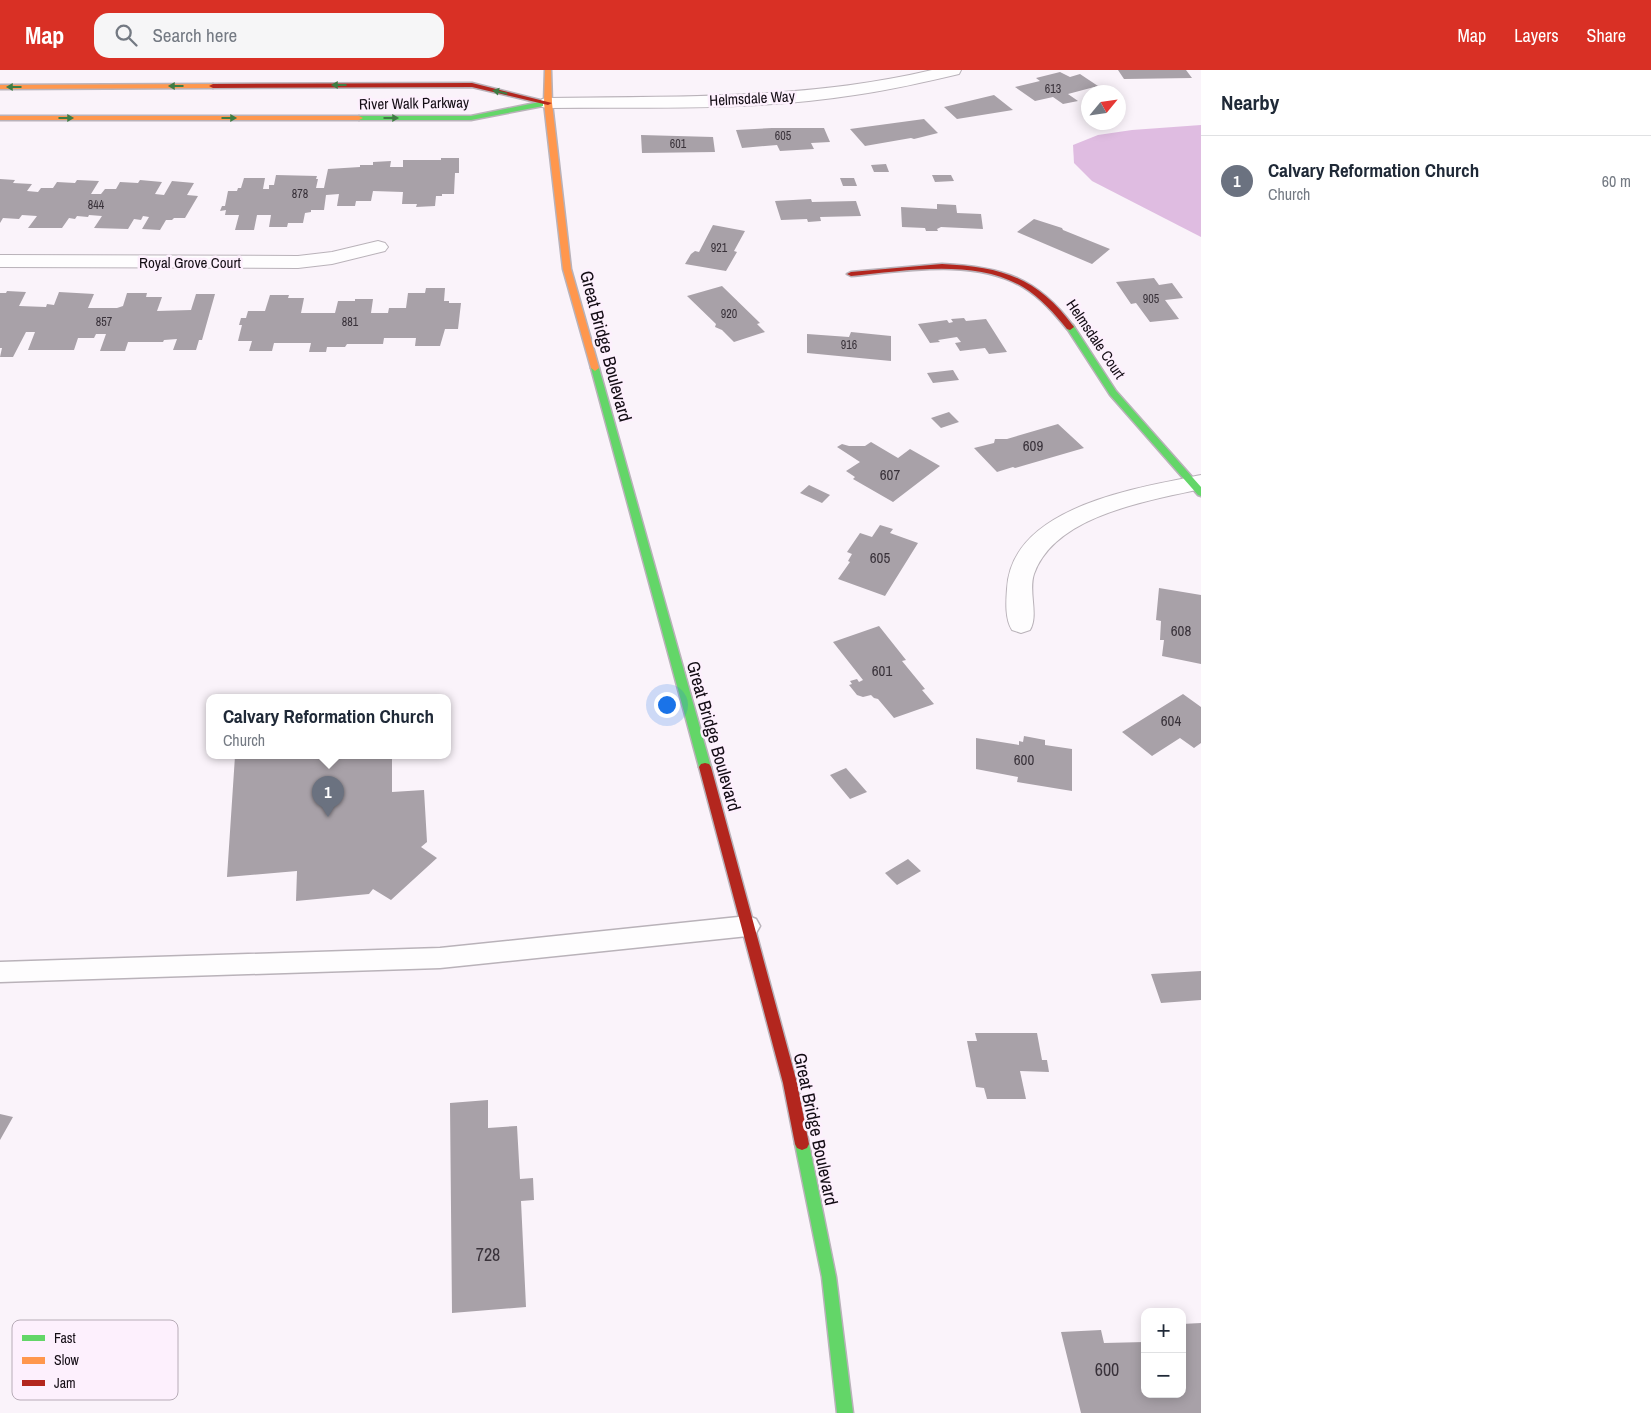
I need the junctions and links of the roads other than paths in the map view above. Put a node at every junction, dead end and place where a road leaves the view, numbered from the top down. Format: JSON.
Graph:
{"nodes":[{"id":1,"x":548,"y":70,"type":"edge"},
{"id":2,"x":953,"y":70,"type":"edge"},
{"id":3,"x":0,"y":87,"type":"edge"},
{"id":4,"x":548,"y":103,"type":"junction"},
{"id":5,"x":0,"y":118,"type":"edge"},
{"id":6,"x":378,"y":247,"type":"dead end"},
{"id":7,"x":0,"y":261,"type":"edge"},
{"id":8,"x":851,"y":274,"type":"dead end"},
{"id":9,"x":1198,"y":486,"type":"edge"},
{"id":10,"x":1021,"y":624,"type":"dead end"},
{"id":11,"x":748,"y":926,"type":"junction"},
{"id":12,"x":0,"y":972,"type":"edge"},
{"id":13,"x":845,"y":1413,"type":"edge"}],
"edges":[{"from":1,"to":4,"type":"street","name":"Great Bridge Boulevard"},
{"from":2,"to":4,"type":"street","name":"Helmsdale Way"},
{"from":4,"to":3,"type":"street","name":"River Walk Parkway","one_way":true},
{"from":5,"to":4,"type":"street","name":"River Walk Parkway","one_way":true},
{"from":4,"to":11,"type":"street","name":"Great Bridge Boulevard"},
{"from":6,"to":7,"type":"street","name":"Royal Grove Court"},
{"from":8,"to":9,"type":"street","name":"Helmsdale Court"},
{"from":9,"to":10,"type":"street"},
{"from":11,"to":12,"type":"lane"},
{"from":11,"to":13,"type":"street","name":"Great Bridge Boulevard"}]}
